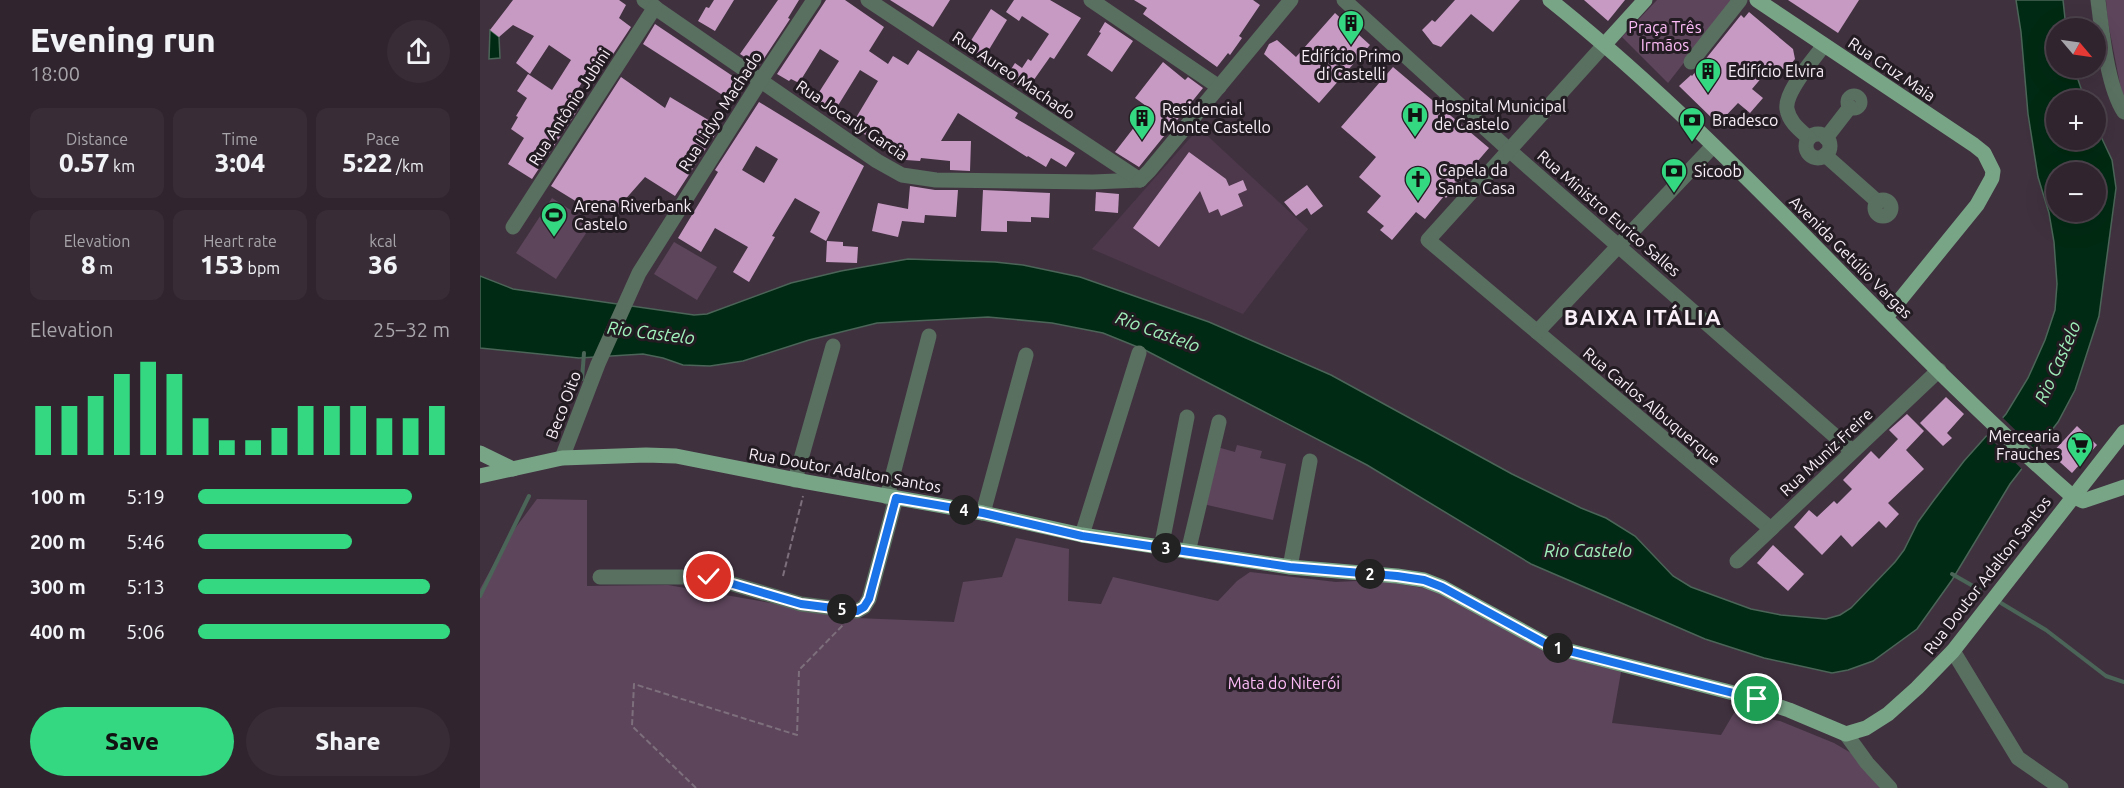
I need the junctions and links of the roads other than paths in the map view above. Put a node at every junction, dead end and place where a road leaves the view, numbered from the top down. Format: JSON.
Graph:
{"nodes":[{"id":1,"x":814,"y":0,"type":"edge"},
{"id":2,"x":868,"y":0,"type":"edge"},
{"id":3,"x":1091,"y":0,"type":"edge"},
{"id":4,"x":1292,"y":0,"type":"edge"},
{"id":5,"x":1344,"y":0,"type":"edge"},
{"id":6,"x":1550,"y":0,"type":"edge"},
{"id":7,"x":1645,"y":0,"type":"edge"},
{"id":8,"x":1740,"y":0,"type":"edge"},
{"id":9,"x":1757,"y":0,"type":"edge"},
{"id":10,"x":2098,"y":0,"type":"edge"},
{"id":11,"x":649,"y":3,"type":"edge"},
{"id":12,"x":1605,"y":44,"type":"junction"},
{"id":13,"x":1824,"y":45,"type":"junction"},
{"id":14,"x":1691,"y":62,"type":"dead end"},
{"id":15,"x":761,"y":80,"type":"junction"},
{"id":16,"x":1219,"y":87,"type":"junction"},
{"id":17,"x":1851,"y":107,"type":"dead end"},
{"id":18,"x":2124,"y":112,"type":"edge"},
{"id":19,"x":1809,"y":138,"type":"junction"},
{"id":20,"x":1826,"y":138,"type":"junction"},
{"id":21,"x":1713,"y":146,"type":"junction"},
{"id":22,"x":1509,"y":150,"type":"junction"},
{"id":23,"x":1825,"y":155,"type":"junction"},
{"id":24,"x":1140,"y":180,"type":"junction"},
{"id":25,"x":1878,"y":202,"type":"dead end"},
{"id":26,"x":513,"y":227,"type":"dead end"},
{"id":27,"x":1618,"y":246,"type":"junction"},
{"id":28,"x":1886,"y":317,"type":"junction"},
{"id":29,"x":1538,"y":332,"type":"junction"},
{"id":30,"x":928,"y":336,"type":"dead end"},
{"id":31,"x":834,"y":346,"type":"dead end"},
{"id":32,"x":1139,"y":353,"type":"dead end"},
{"id":33,"x":1026,"y":355,"type":"dead end"},
{"id":34,"x":598,"y":364,"type":"joint"},
{"id":35,"x":1939,"y":370,"type":"junction"},
{"id":36,"x":1187,"y":417,"type":"dead end"},
{"id":37,"x":1218,"y":422,"type":"dead end"},
{"id":38,"x":2124,"y":432,"type":"edge"},
{"id":39,"x":1852,"y":451,"type":"junction"},
{"id":40,"x":480,"y":453,"type":"edge"},
{"id":41,"x":562,"y":458,"type":"junction"},
{"id":42,"x":1310,"y":460,"type":"dead end"},
{"id":43,"x":513,"y":470,"type":"junction"},
{"id":44,"x":480,"y":476,"type":"edge"},
{"id":45,"x":801,"y":481,"type":"junction"},
{"id":46,"x":2124,"y":487,"type":"edge"},
{"id":47,"x":2072,"y":496,"type":"junction"},
{"id":48,"x":891,"y":497,"type":"junction"},
{"id":49,"x":983,"y":513,"type":"junction"},
{"id":50,"x":1771,"y":529,"type":"junction"},
{"id":51,"x":1082,"y":536,"type":"junction"},
{"id":52,"x":1161,"y":548,"type":"junction"},
{"id":53,"x":1188,"y":552,"type":"junction"},
{"id":54,"x":1737,"y":561,"type":"dead end"},
{"id":55,"x":1290,"y":567,"type":"junction"},
{"id":56,"x":600,"y":577,"type":"dead end"},
{"id":57,"x":1953,"y":651,"type":"junction"},
{"id":58,"x":1846,"y":734,"type":"junction"},
{"id":59,"x":1890,"y":788,"type":"edge"},
{"id":60,"x":2061,"y":788,"type":"edge"}],
"edges":[{"from":1,"to":15,"type":"street","name":"Rua Lidyo Machado"},
{"from":2,"to":24,"type":"street","name":"Rua Aureo Machado"},
{"from":3,"to":16,"type":"street"},
{"from":4,"to":16,"type":"street"},
{"from":5,"to":22,"type":"street","name":"Rua Ministro Eurico Salles"},
{"from":6,"to":12,"type":"main road","name":"Avenida Getúlio Vargas"},
{"from":7,"to":12,"type":"main road"},
{"from":8,"to":14,"type":"street"},
{"from":9,"to":13,"type":"main road","name":"Rua Cruz Maia"},
{"from":10,"to":18,"type":"street"},
{"from":11,"to":15,"type":"street","name":"Rua Jocarly Garcia"},
{"from":11,"to":26,"type":"street","name":"Rua Antônio Jubini"},
{"from":12,"to":21,"type":"main road","name":"Avenida Getúlio Vargas"},
{"from":12,"to":22,"type":"street"},
{"from":13,"to":19,"type":"street"},
{"from":13,"to":28,"type":"main road","name":"Rua Cruz Maia"},
{"from":15,"to":24,"type":"street","name":"Rua Jocarly Garcia"},
{"from":15,"to":34,"type":"street","name":"Rua Lidyo Machado"},
{"from":16,"to":24,"type":"street"},
{"from":17,"to":20,"type":"street"},
{"from":19,"to":20,"type":"street"},
{"from":19,"to":23,"type":"street"},
{"from":20,"to":23,"type":"street"},
{"from":21,"to":27,"type":"street"},
{"from":21,"to":28,"type":"main road","name":"Avenida Getúlio Vargas"},
{"from":22,"to":27,"type":"street","name":"Rua Ministro Eurico Salles"},
{"from":22,"to":29,"type":"street","name":"Rua Carlos Albuquerque"},
{"from":23,"to":25,"type":"street"},
{"from":27,"to":29,"type":"street"},
{"from":27,"to":39,"type":"street","name":"Rua Ministro Eurico Salles"},
{"from":28,"to":35,"type":"main road","name":"Avenida Getúlio Vargas"},
{"from":29,"to":50,"type":"street","name":"Rua Carlos Albuquerque"},
{"from":30,"to":48,"type":"street"},
{"from":31,"to":45,"type":"street"},
{"from":32,"to":51,"type":"street"},
{"from":33,"to":49,"type":"street"},
{"from":34,"to":41,"type":"street","name":"Beco Oito"},
{"from":35,"to":39,"type":"street","name":"Rua Muniz Freire"},
{"from":35,"to":47,"type":"main road","name":"Avenida Getúlio Vargas"},
{"from":36,"to":52,"type":"street"},
{"from":37,"to":53,"type":"street"},
{"from":38,"to":47,"type":"main road","name":"Rua Doutor Adalton Santos"},
{"from":39,"to":50,"type":"street","name":"Rua Muniz Freire"},
{"from":40,"to":43,"type":"main road"},
{"from":41,"to":43,"type":"main road","name":"Rua Doutor Adalton Santos"},
{"from":41,"to":45,"type":"main road","name":"Rua Doutor Adalton Santos"},
{"from":42,"to":55,"type":"street"},
{"from":43,"to":44,"type":"main road","name":"Rua Doutor Adalton Santos"},
{"from":45,"to":48,"type":"main road","name":"Rua Doutor Adalton Santos"},
{"from":46,"to":47,"type":"main road"},
{"from":47,"to":57,"type":"main road","name":"Rua Doutor Adalton Santos"},
{"from":48,"to":49,"type":"main road","name":"Rua Doutor Adalton Santos"},
{"from":48,"to":56,"type":"street"},
{"from":49,"to":51,"type":"main road","name":"Rua Doutor Adalton Santos"},
{"from":50,"to":54,"type":"street","name":"Rua Muniz Freire"},
{"from":51,"to":52,"type":"main road","name":"Rua Doutor Adalton Santos"},
{"from":52,"to":53,"type":"main road","name":"Rua Doutor Adalton Santos"},
{"from":53,"to":55,"type":"main road","name":"Rua Doutor Adalton Santos"},
{"from":55,"to":58,"type":"main road","name":"Rua Doutor Adalton Santos"},
{"from":57,"to":58,"type":"main road","name":"Rua Doutor Adalton Santos"},
{"from":57,"to":60,"type":"street"},
{"from":58,"to":59,"type":"street"}]}
